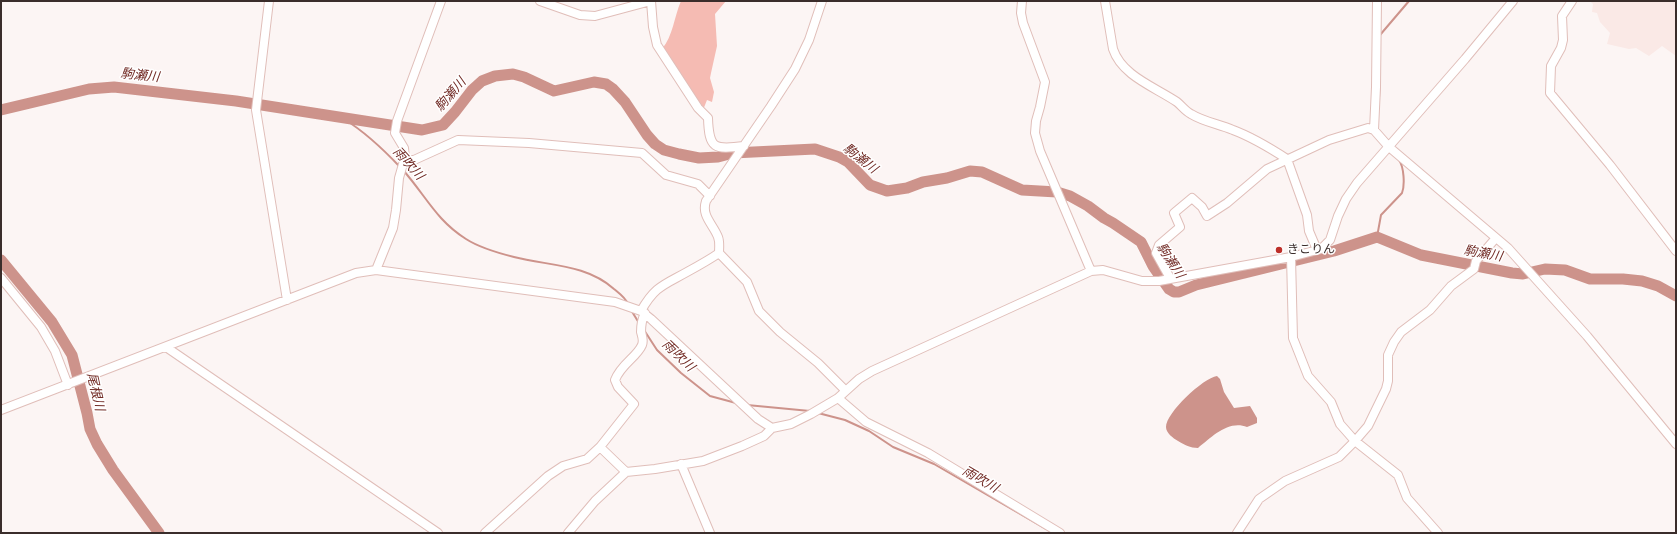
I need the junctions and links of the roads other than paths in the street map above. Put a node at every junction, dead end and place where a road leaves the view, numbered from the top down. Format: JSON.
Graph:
{"nodes":[{"id":1,"x":269,"y":1,"type":"edge"},
{"id":2,"x":441,"y":1,"type":"edge"},
{"id":3,"x":540,"y":1,"type":"edge"},
{"id":4,"x":651,"y":1,"type":"edge"},
{"id":5,"x":822,"y":1,"type":"edge"},
{"id":6,"x":1022,"y":1,"type":"edge"},
{"id":7,"x":1106,"y":1,"type":"edge"},
{"id":8,"x":1377,"y":1,"type":"edge"},
{"id":9,"x":1513,"y":1,"type":"edge"},
{"id":10,"x":1572,"y":1,"type":"edge"},
{"id":11,"x":1374,"y":130,"type":"junction"},
{"id":12,"x":742,"y":147,"type":"junction"},
{"id":13,"x":1389,"y":147,"type":"junction"},
{"id":14,"x":1287,"y":159,"type":"junction"},
{"id":15,"x":402,"y":166,"type":"junction"},
{"id":16,"x":710,"y":196,"type":"junction"},
{"id":17,"x":1495,"y":239,"type":"junction"},
{"id":18,"x":1316,"y":250,"type":"junction"},
{"id":19,"x":1676,"y":251,"type":"edge"},
{"id":20,"x":720,"y":253,"type":"junction"},
{"id":21,"x":1291,"y":256,"type":"junction"},
{"id":22,"x":376,"y":270,"type":"junction"},
{"id":23,"x":1092,"y":271,"type":"junction"},
{"id":24,"x":1,"y":278,"type":"edge"},
{"id":25,"x":1169,"y":279,"type":"junction"},
{"id":26,"x":287,"y":300,"type":"junction"},
{"id":27,"x":641,"y":313,"type":"junction"},
{"id":28,"x":166,"y":347,"type":"junction"},
{"id":29,"x":71,"y":383,"type":"junction"},
{"id":30,"x":845,"y":390,"type":"junction"},
{"id":31,"x":838,"y":398,"type":"junction"},
{"id":32,"x":1,"y":410,"type":"edge"},
{"id":33,"x":772,"y":428,"type":"junction"},
{"id":34,"x":1356,"y":441,"type":"junction"},
{"id":35,"x":1676,"y":444,"type":"edge"},
{"id":36,"x":600,"y":447,"type":"junction"},
{"id":37,"x":681,"y":464,"type":"junction"},
{"id":38,"x":626,"y":472,"type":"junction"},
{"id":39,"x":438,"y":533,"type":"edge"},
{"id":40,"x":485,"y":533,"type":"edge"},
{"id":41,"x":568,"y":533,"type":"edge"},
{"id":42,"x":710,"y":533,"type":"edge"},
{"id":43,"x":1060,"y":533,"type":"edge"},
{"id":44,"x":1237,"y":533,"type":"edge"},
{"id":45,"x":1438,"y":533,"type":"edge"}],
"edges":[{"from":1,"to":26,"type":"street"},
{"from":2,"to":15,"type":"street"},
{"from":3,"to":4,"type":"street"},
{"from":4,"to":12,"type":"street"},
{"from":5,"to":12,"type":"street"},
{"from":6,"to":23,"type":"street"},
{"from":7,"to":14,"type":"street"},
{"from":8,"to":11,"type":"street"},
{"from":9,"to":13,"type":"street"},
{"from":10,"to":19,"type":"street"},
{"from":11,"to":13,"type":"street"},
{"from":11,"to":14,"type":"street"},
{"from":12,"to":16,"type":"street"},
{"from":13,"to":17,"type":"street"},
{"from":13,"to":18,"type":"street"},
{"from":14,"to":18,"type":"street"},
{"from":14,"to":25,"type":"street"},
{"from":15,"to":16,"type":"street"},
{"from":15,"to":22,"type":"street"},
{"from":16,"to":20,"type":"street"},
{"from":17,"to":34,"type":"street"},
{"from":17,"to":35,"type":"street"},
{"from":18,"to":21,"type":"street"},
{"from":20,"to":27,"type":"street"},
{"from":20,"to":30,"type":"street"},
{"from":21,"to":25,"type":"street"},
{"from":21,"to":34,"type":"street"},
{"from":22,"to":26,"type":"street"},
{"from":22,"to":27,"type":"street"},
{"from":23,"to":25,"type":"street"},
{"from":23,"to":30,"type":"street"},
{"from":24,"to":29,"type":"street"},
{"from":26,"to":28,"type":"street"},
{"from":27,"to":33,"type":"street"},
{"from":27,"to":36,"type":"street"},
{"from":28,"to":29,"type":"street"},
{"from":28,"to":39,"type":"street"},
{"from":29,"to":32,"type":"street"},
{"from":30,"to":31,"type":"street"},
{"from":31,"to":33,"type":"street"},
{"from":31,"to":43,"type":"street"},
{"from":33,"to":37,"type":"street"},
{"from":34,"to":44,"type":"street"},
{"from":34,"to":45,"type":"street"},
{"from":36,"to":38,"type":"street"},
{"from":36,"to":40,"type":"street"},
{"from":37,"to":38,"type":"street"},
{"from":37,"to":42,"type":"street"},
{"from":38,"to":41,"type":"street"}]}
